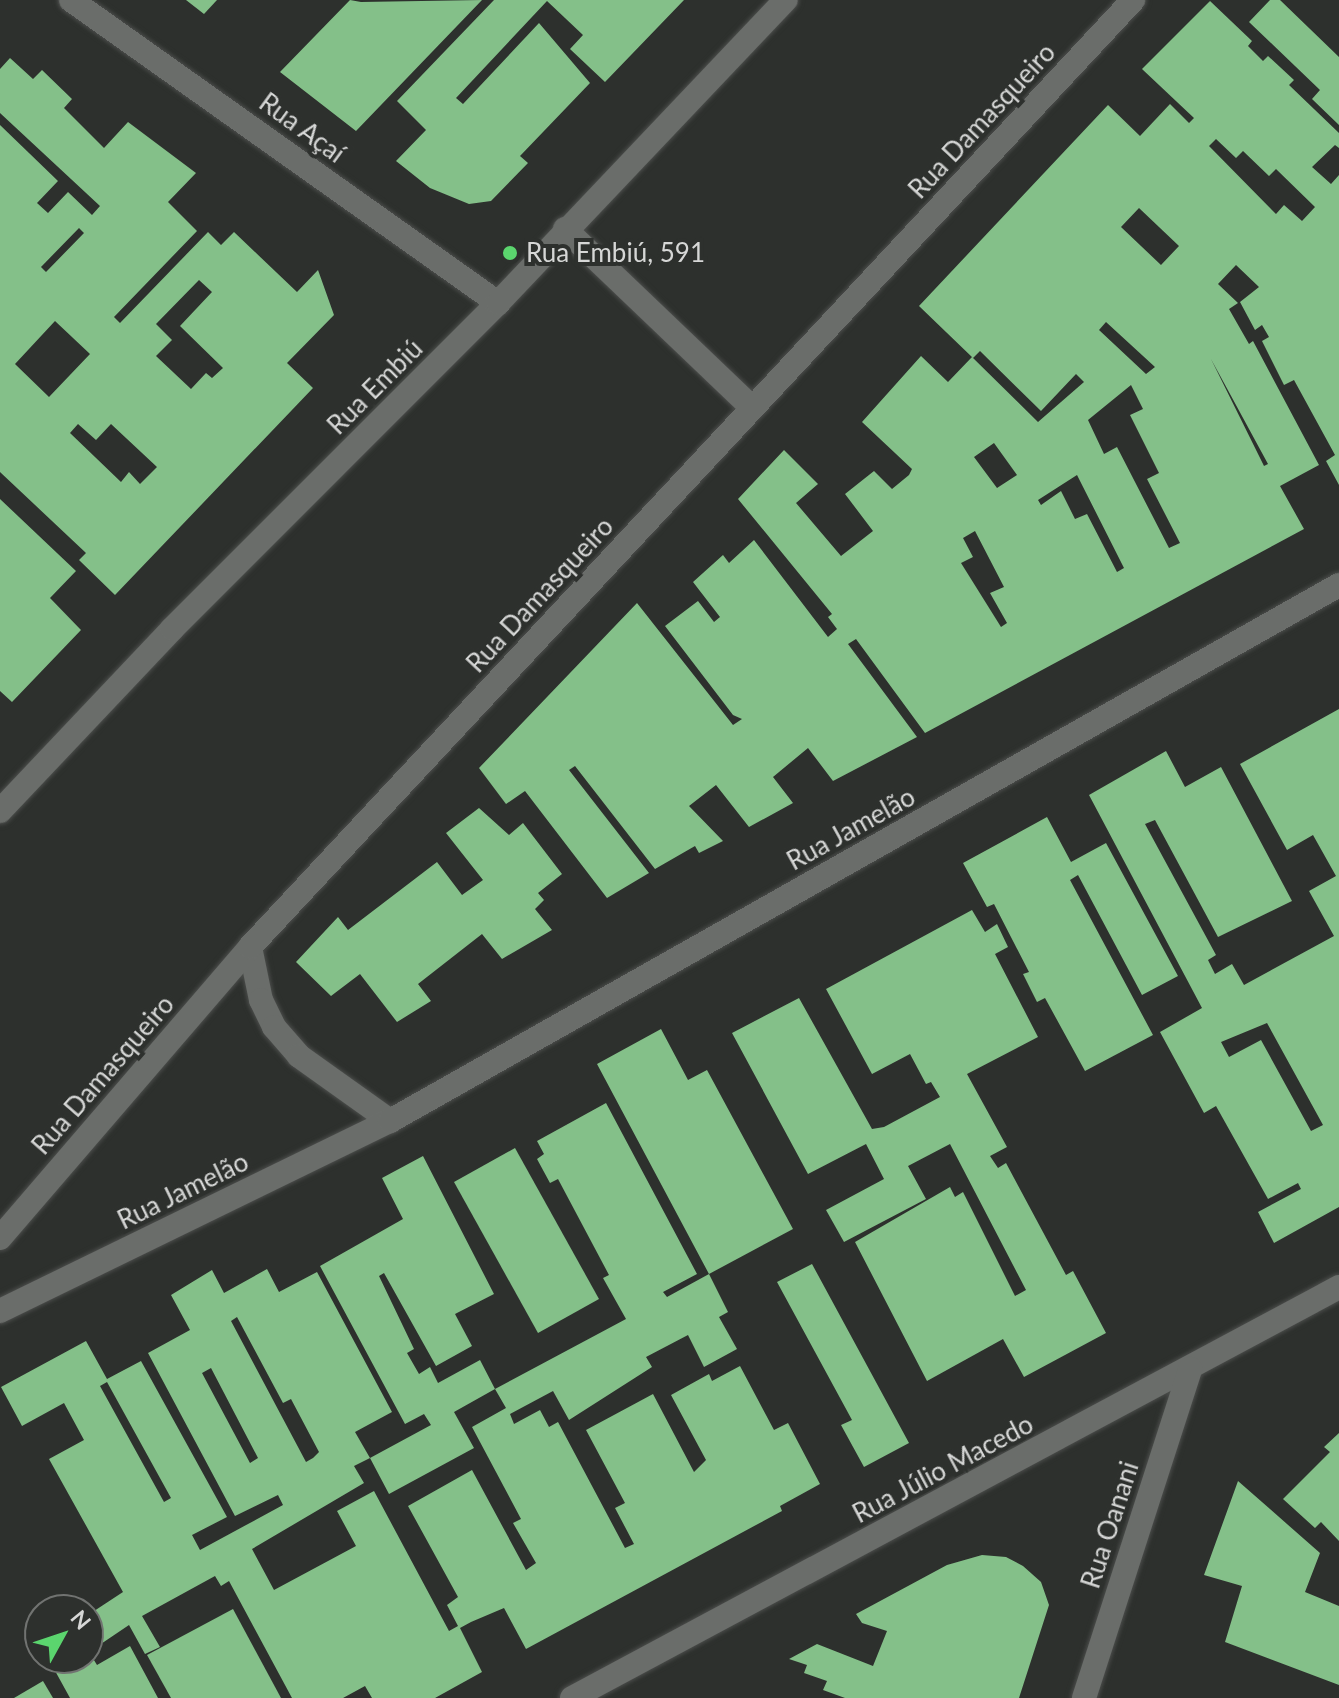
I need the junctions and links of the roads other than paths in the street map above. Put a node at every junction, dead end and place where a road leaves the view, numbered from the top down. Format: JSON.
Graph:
{"nodes":[{"id":1,"x":71,"y":0,"type":"edge"},
{"id":2,"x":786,"y":0,"type":"edge"},
{"id":3,"x":1133,"y":0,"type":"edge"},
{"id":4,"x":565,"y":229,"type":"junction"},
{"id":5,"x":498,"y":303,"type":"junction"},
{"id":6,"x":752,"y":408,"type":"junction"},
{"id":7,"x":1339,"y":585,"type":"edge"},
{"id":8,"x":0,"y":811,"type":"edge"},
{"id":9,"x":250,"y":947,"type":"junction"},
{"id":10,"x":390,"y":1121,"type":"junction"},
{"id":11,"x":0,"y":1238,"type":"edge"},
{"id":12,"x":1339,"y":1287,"type":"edge"},
{"id":13,"x":0,"y":1311,"type":"edge"},
{"id":14,"x":1190,"y":1369,"type":"junction"},
{"id":15,"x":572,"y":1698,"type":"edge"},
{"id":16,"x":1084,"y":1698,"type":"edge"}],
"edges":[{"from":1,"to":5,"type":"street","name":"Rua Açaí"},
{"from":2,"to":4,"type":"street","name":"Rua Embiú"},
{"from":3,"to":6,"type":"street","name":"Rua Damasqueiro"},
{"from":4,"to":5,"type":"street","name":"Rua Embiú"},
{"from":4,"to":6,"type":"street"},
{"from":5,"to":8,"type":"street","name":"Rua Embiú"},
{"from":6,"to":9,"type":"street","name":"Rua Damasqueiro"},
{"from":7,"to":10,"type":"street","name":"Rua Jamelão"},
{"from":9,"to":10,"type":"street"},
{"from":9,"to":11,"type":"street","name":"Rua Damasqueiro"},
{"from":10,"to":13,"type":"street","name":"Rua Jamelão"},
{"from":12,"to":14,"type":"street","name":"Rua Júlio Macedo"},
{"from":14,"to":15,"type":"street","name":"Rua Júlio Macedo"},
{"from":14,"to":16,"type":"street","name":"Rua Oanani"}]}
